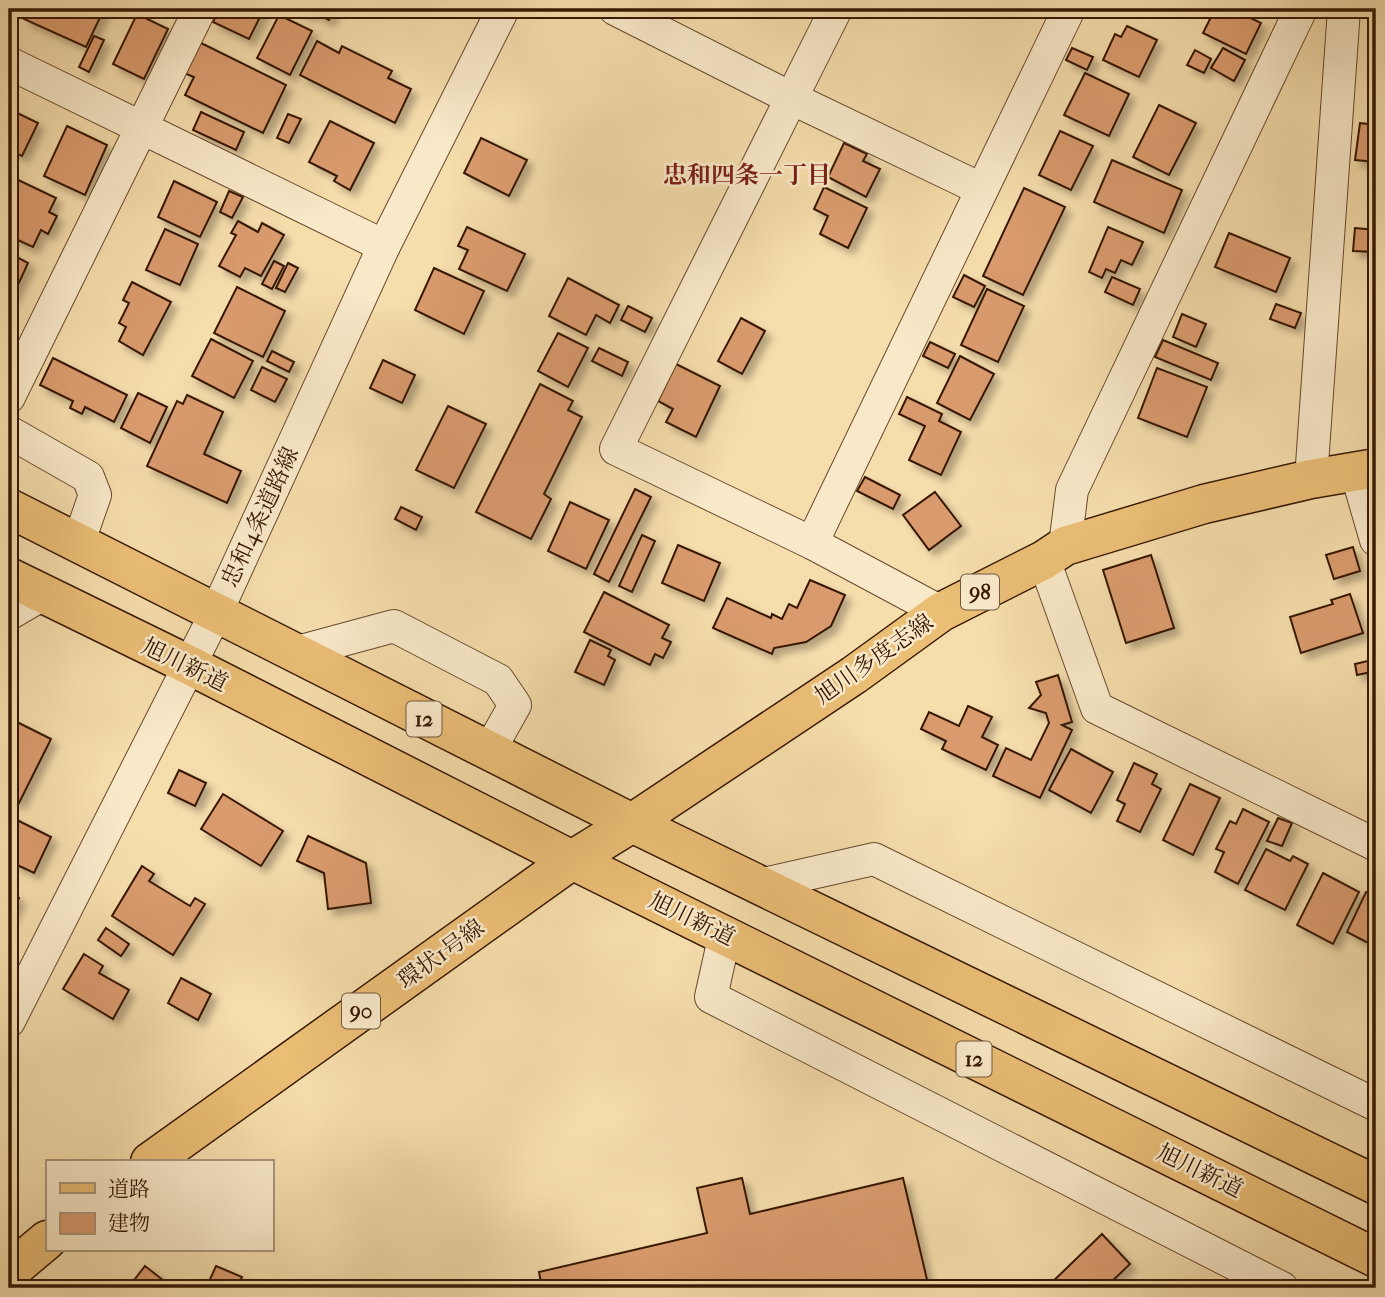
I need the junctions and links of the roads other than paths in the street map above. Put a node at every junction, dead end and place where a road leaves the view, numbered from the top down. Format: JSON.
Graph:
{"nodes":[{"id":1,"x":200,"y":9,"type":"edge"},
{"id":2,"x":503,"y":9,"type":"edge"},
{"id":3,"x":615,"y":9,"type":"edge"},
{"id":4,"x":836,"y":9,"type":"edge"},
{"id":5,"x":1069,"y":9,"type":"edge"},
{"id":6,"x":1301,"y":9,"type":"edge"},
{"id":7,"x":1344,"y":9,"type":"edge"},
{"id":8,"x":9,"y":63,"type":"edge"},
{"id":9,"x":791,"y":98,"type":"junction"},
{"id":10,"x":140,"y":128,"type":"junction"},
{"id":11,"x":981,"y":189,"type":"junction"},
{"id":12,"x":384,"y":246,"type":"junction"},
{"id":13,"x":9,"y":397,"type":"edge"},
{"id":14,"x":9,"y":432,"type":"edge"},
{"id":15,"x":1366,"y":470,"type":"edge"},
{"id":16,"x":1311,"y":480,"type":"junction"},
{"id":17,"x":9,"y":508,"type":"edge"},
{"id":18,"x":1376,"y":540,"type":"edge"},
{"id":19,"x":79,"y":541,"type":"junction"},
{"id":20,"x":812,"y":543,"type":"junction"},
{"id":21,"x":1055,"y":553,"type":"junction"},
{"id":22,"x":9,"y":577,"type":"edge"},
{"id":23,"x":43,"y":594,"type":"junction"},
{"id":24,"x":941,"y":612,"type":"junction"},
{"id":25,"x":216,"y":613,"type":"junction"},
{"id":26,"x":9,"y":614,"type":"edge"},
{"id":27,"x":294,"y":653,"type":"junction"},
{"id":28,"x":189,"y":665,"type":"junction"},
{"id":29,"x":489,"y":751,"type":"junction"},
{"id":30,"x":632,"y":824,"type":"junction"},
{"id":31,"x":1376,"y":845,"type":"edge"},
{"id":32,"x":572,"y":860,"type":"junction"},
{"id":33,"x":759,"y":885,"type":"junction"},
{"id":34,"x":725,"y":934,"type":"junction"},
{"id":35,"x":9,"y":1021,"type":"edge"},
{"id":36,"x":1376,"y":1105,"type":"edge"},
{"id":37,"x":153,"y":1160,"type":"edge"},
{"id":38,"x":1376,"y":1185,"type":"edge"},
{"id":39,"x":46,"y":1241,"type":"edge"},
{"id":40,"x":1376,"y":1258,"type":"edge"},
{"id":41,"x":9,"y":1272,"type":"edge"},
{"id":42,"x":1282,"y":1288,"type":"edge"}],
"edges":[{"from":1,"to":10,"type":"street"},
{"from":2,"to":12,"type":"street","name":"忠和4条道路線"},
{"from":3,"to":9,"type":"street"},
{"from":4,"to":9,"type":"street"},
{"from":5,"to":11,"type":"street"},
{"from":6,"to":21,"type":"street"},
{"from":7,"to":16,"type":"street"},
{"from":8,"to":10,"type":"street"},
{"from":9,"to":11,"type":"street"},
{"from":9,"to":20,"type":"street"},
{"from":10,"to":12,"type":"street"},
{"from":10,"to":13,"type":"street"},
{"from":11,"to":20,"type":"street"},
{"from":12,"to":25,"type":"street","name":"忠和4条道路線"},
{"from":14,"to":19,"type":"street"},
{"from":15,"to":16,"type":"main road","name":"旭川多度志線","number":"98"},
{"from":15,"to":18,"type":"street"},
{"from":16,"to":21,"type":"main road","name":"旭川多度志線","number":"98"},
{"from":17,"to":19,"type":"main road","number":"12"},
{"from":19,"to":25,"type":"main road","number":"12"},
{"from":20,"to":24,"type":"street"},
{"from":21,"to":24,"type":"main road","name":"旭川多度志線","number":"98"},
{"from":21,"to":31,"type":"street"},
{"from":22,"to":23,"type":"main road","name":"旭川新道","number":"12"},
{"from":23,"to":26,"type":"street"},
{"from":23,"to":28,"type":"main road","name":"旭川新道","number":"12"},
{"from":24,"to":30,"type":"main road","name":"旭川多度志線","number":"98"},
{"from":25,"to":27,"type":"main road","number":"12"},
{"from":25,"to":28,"type":"street","name":"忠和4条道路線"},
{"from":27,"to":29,"type":"main road","number":"12"},
{"from":27,"to":29,"type":"street"},
{"from":28,"to":32,"type":"main road","name":"旭川新道","number":"12"},
{"from":28,"to":35,"type":"street","name":"忠和4条道路線"},
{"from":29,"to":30,"type":"main road","number":"12"},
{"from":30,"to":32,"type":"main road","name":"環状1号線","number":"90"},
{"from":30,"to":33,"type":"main road","number":"12"},
{"from":32,"to":34,"type":"main road","name":"旭川新道","number":"12"},
{"from":32,"to":37,"type":"main road","name":"環状1号線","number":"90"},
{"from":33,"to":36,"type":"street"},
{"from":33,"to":38,"type":"main road","number":"12"},
{"from":34,"to":40,"type":"main road","name":"旭川新道","number":"12"},
{"from":34,"to":42,"type":"street"},
{"from":39,"to":41,"type":"main road"}]}
